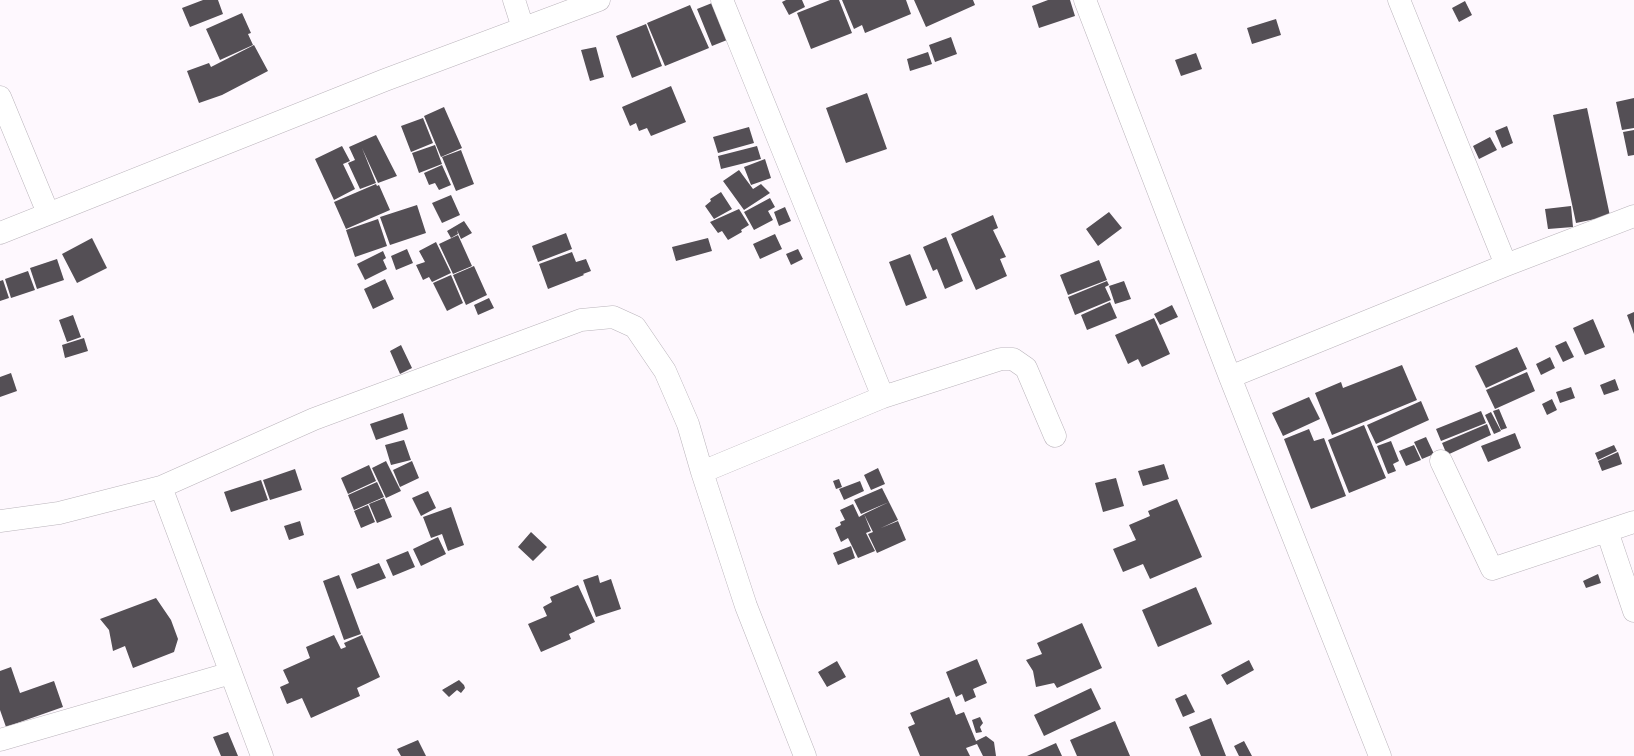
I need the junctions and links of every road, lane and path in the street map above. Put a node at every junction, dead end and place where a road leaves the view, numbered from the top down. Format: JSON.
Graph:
{"nodes":[{"id":1,"x":514,"y":0,"type":"edge"},
{"id":2,"x":599,"y":0,"type":"edge"},
{"id":3,"x":722,"y":0,"type":"edge"},
{"id":4,"x":1085,"y":0,"type":"edge"},
{"id":5,"x":1399,"y":0,"type":"edge"},
{"id":6,"x":523,"y":28,"type":"junction"},
{"id":7,"x":0,"y":97,"type":"edge"},
{"id":8,"x":48,"y":213,"type":"junction"},
{"id":9,"x":1634,"y":216,"type":"edge"},
{"id":10,"x":0,"y":233,"type":"edge"},
{"id":11,"x":1506,"y":266,"type":"junction"},
{"id":12,"x":1230,"y":377,"type":"junction"},
{"id":13,"x":883,"y":397,"type":"junction"},
{"id":14,"x":1055,"y":436,"type":"dead end"},
{"id":15,"x":1441,"y":461,"type":"dead end"},
{"id":16,"x":702,"y":472,"type":"junction"},
{"id":17,"x":161,"y":487,"type":"junction"},
{"id":18,"x":0,"y":521,"type":"edge"},
{"id":19,"x":1634,"y":522,"type":"edge"},
{"id":20,"x":1608,"y":531,"type":"junction"},
{"id":21,"x":1634,"y":611,"type":"edge"},
{"id":22,"x":231,"y":674,"type":"junction"},
{"id":23,"x":0,"y":740,"type":"edge"},
{"id":24,"x":262,"y":756,"type":"edge"},
{"id":25,"x":805,"y":756,"type":"edge"},
{"id":26,"x":1380,"y":756,"type":"edge"}],
"edges":[{"from":1,"to":6,"type":"street"},
{"from":2,"to":6,"type":"street"},
{"from":3,"to":13,"type":"street"},
{"from":4,"to":12,"type":"street"},
{"from":5,"to":11,"type":"street"},
{"from":6,"to":8,"type":"street"},
{"from":7,"to":8,"type":"street"},
{"from":8,"to":10,"type":"street"},
{"from":9,"to":11,"type":"street"},
{"from":11,"to":12,"type":"street"},
{"from":12,"to":26,"type":"street"},
{"from":13,"to":14,"type":"street"},
{"from":13,"to":16,"type":"street"},
{"from":15,"to":20,"type":"street"},
{"from":16,"to":17,"type":"street"},
{"from":16,"to":25,"type":"street"},
{"from":17,"to":18,"type":"street"},
{"from":17,"to":22,"type":"street"},
{"from":19,"to":20,"type":"street"},
{"from":20,"to":21,"type":"street"},
{"from":22,"to":23,"type":"street"},
{"from":22,"to":24,"type":"street"}]}
